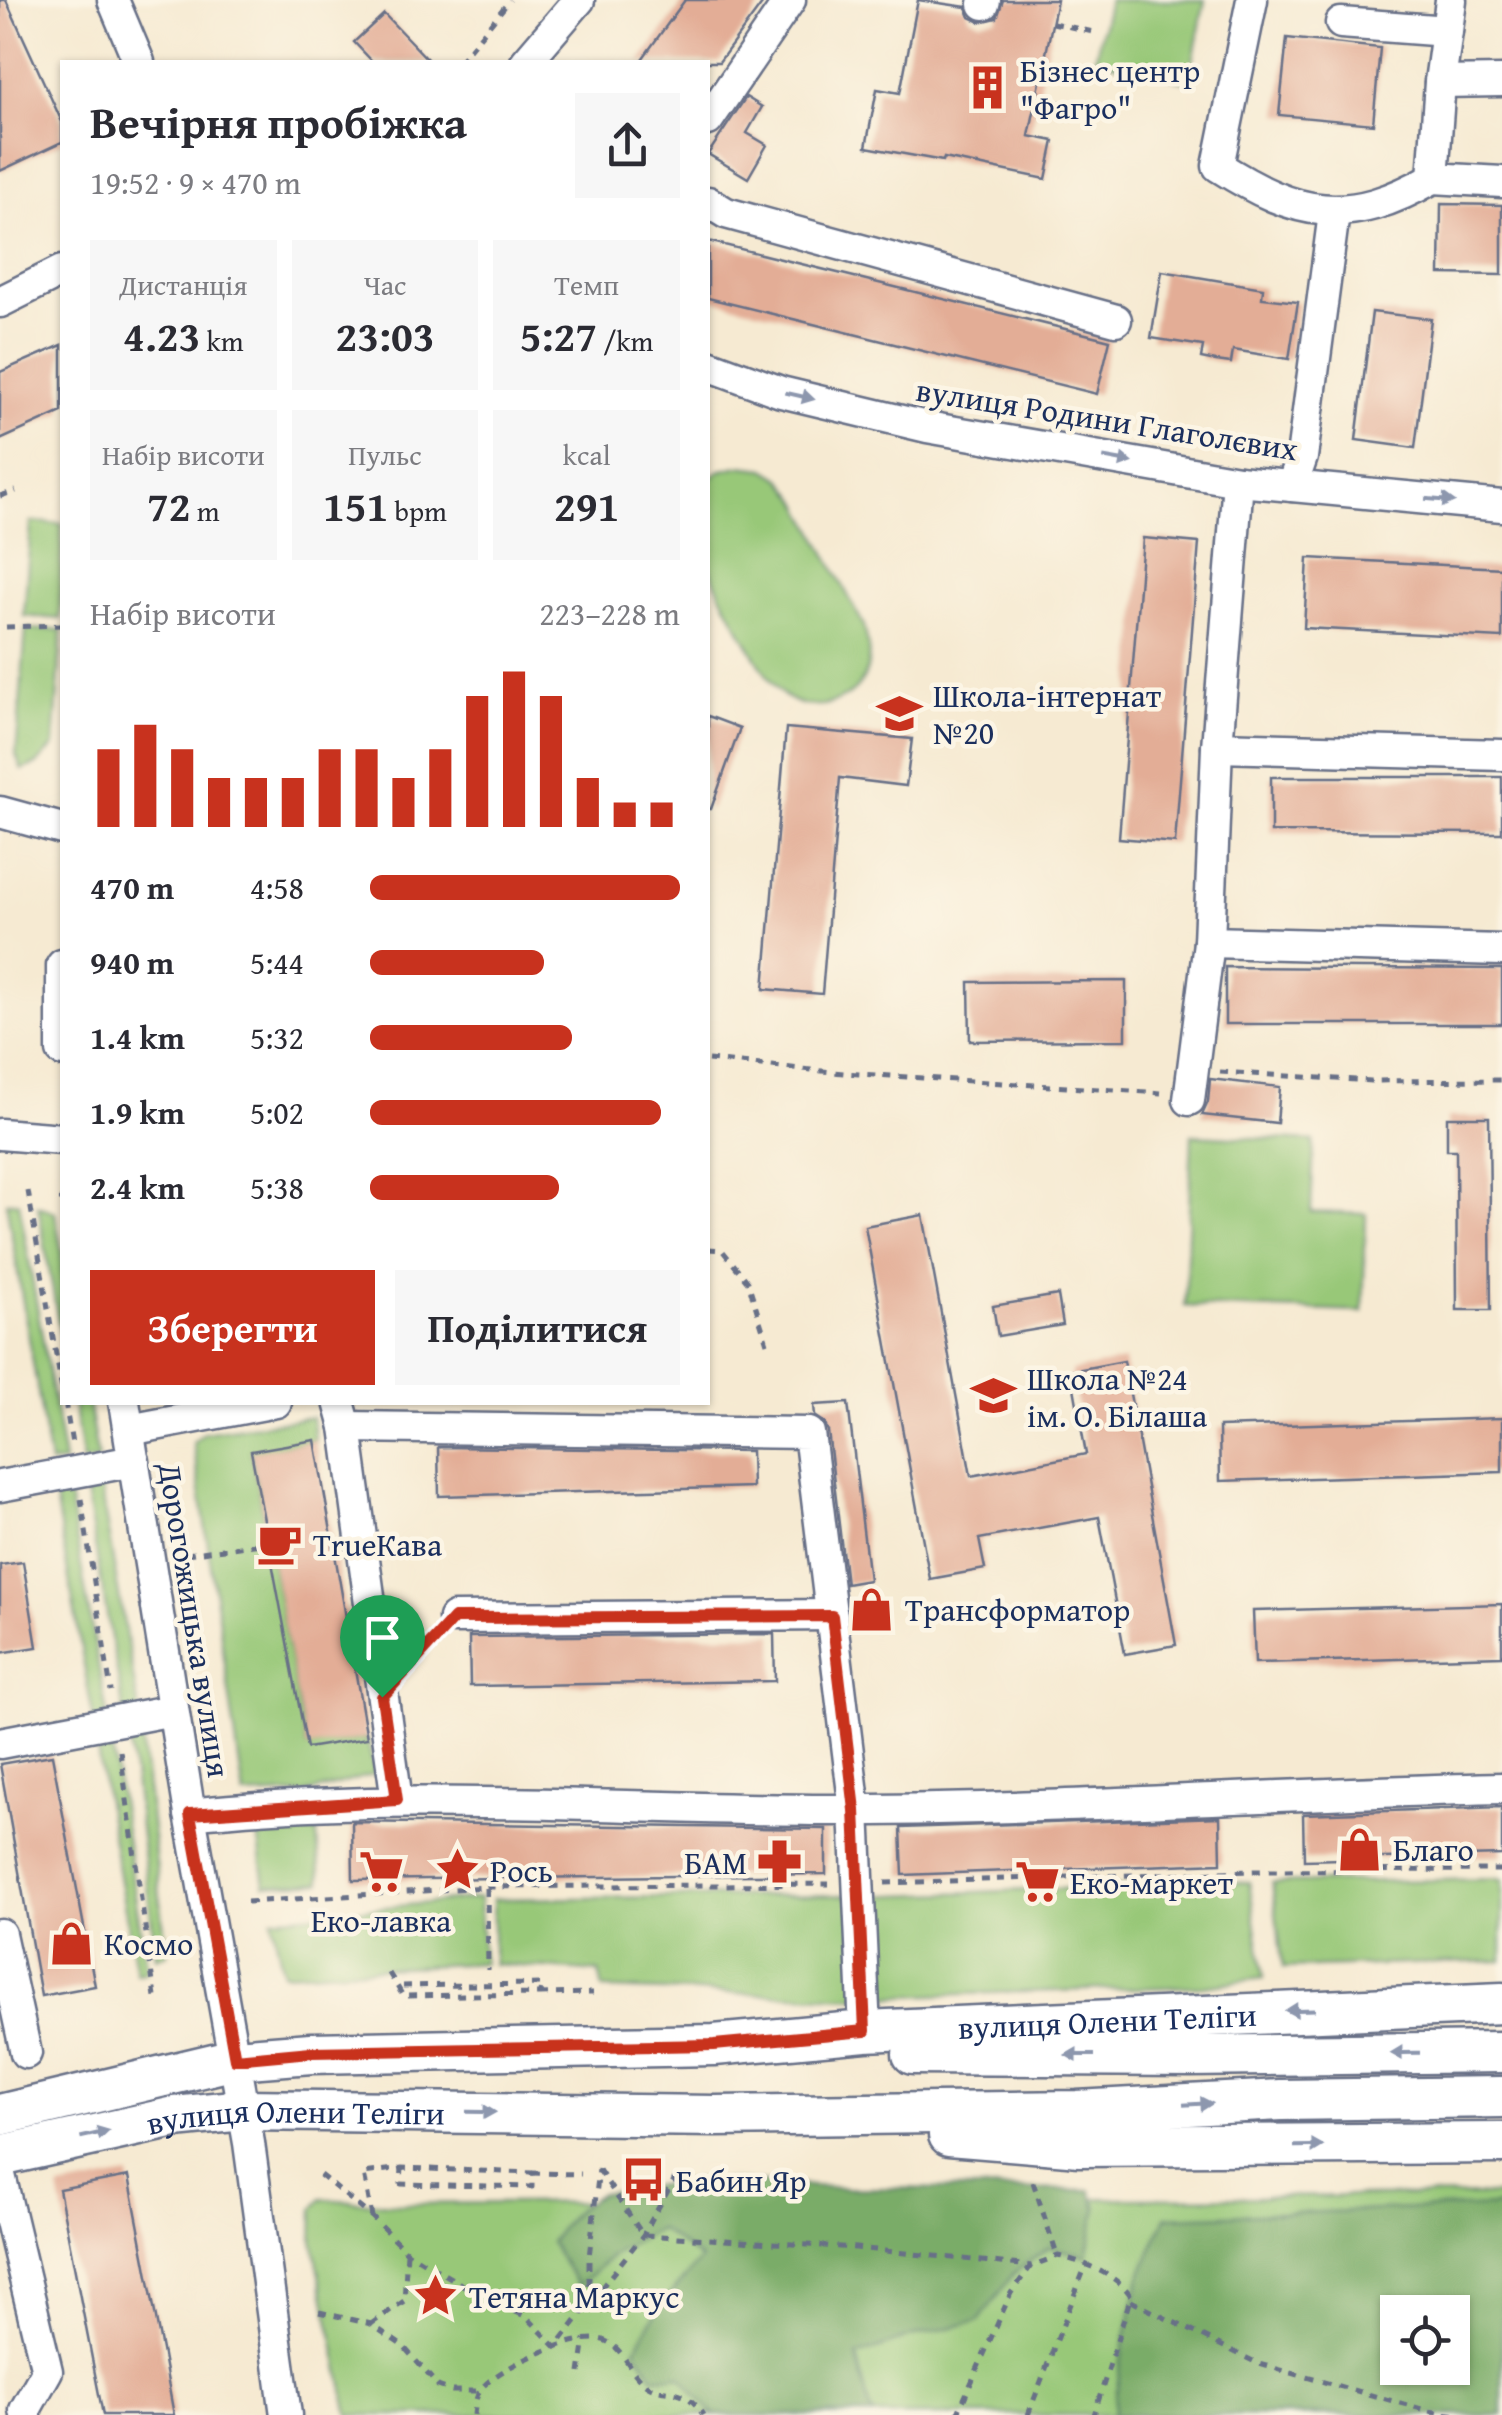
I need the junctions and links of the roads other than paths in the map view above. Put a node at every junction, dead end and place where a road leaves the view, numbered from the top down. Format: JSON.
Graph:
{"nodes":[{"id":1,"x":113,"y":0,"type":"edge"},
{"id":2,"x":579,"y":0,"type":"edge"},
{"id":3,"x":790,"y":0,"type":"edge"},
{"id":4,"x":1252,"y":0,"type":"edge"},
{"id":5,"x":1451,"y":0,"type":"edge"},
{"id":6,"x":1341,"y":23,"type":"dead end"},
{"id":7,"x":1447,"y":32,"type":"junction"},
{"id":8,"x":138,"y":60,"type":"edge"},
{"id":9,"x":528,"y":60,"type":"edge"},
{"id":10,"x":1502,"y":80,"type":"edge"},
{"id":11,"x":1440,"y":82,"type":"junction"},
{"id":12,"x":710,"y":117,"type":"edge"},
{"id":13,"x":1433,"y":178,"type":"junction"},
{"id":14,"x":1502,"y":182,"type":"edge"},
{"id":15,"x":710,"y":203,"type":"edge"},
{"id":16,"x":1334,"y":213,"type":"junction"},
{"id":17,"x":60,"y":272,"type":"edge"},
{"id":18,"x":0,"y":302,"type":"edge"},
{"id":19,"x":1116,"y":320,"type":"dead end"},
{"id":20,"x":710,"y":366,"type":"edge"},
{"id":21,"x":1238,"y":481,"type":"junction"},
{"id":22,"x":1292,"y":486,"type":"junction"},
{"id":23,"x":1502,"y":506,"type":"edge"},
{"id":24,"x":1218,"y":746,"type":"junction"},
{"id":25,"x":1502,"y":755,"type":"edge"},
{"id":26,"x":0,"y":812,"type":"edge"},
{"id":27,"x":60,"y":828,"type":"edge"},
{"id":28,"x":1209,"y":942,"type":"junction"},
{"id":29,"x":1502,"y":950,"type":"edge"},
{"id":30,"x":1190,"y":1092,"type":"road end"},
{"id":31,"x":0,"y":1134,"type":"edge"},
{"id":32,"x":60,"y":1138,"type":"edge"},
{"id":33,"x":244,"y":1405,"type":"edge"},
{"id":34,"x":342,"y":1415,"type":"edge"},
{"id":35,"x":126,"y":1416,"type":"edge"},
{"id":36,"x":134,"y":1460,"type":"junction"},
{"id":37,"x":0,"y":1486,"type":"edge"},
{"id":38,"x":832,"y":1616,"type":"junction"},
{"id":39,"x":454,"y":1618,"type":"road end"},
{"id":40,"x":173,"y":1710,"type":"junction"},
{"id":41,"x":0,"y":1742,"type":"edge"},
{"id":42,"x":1502,"y":1788,"type":"edge"},
{"id":43,"x":397,"y":1800,"type":"junction"},
{"id":44,"x":855,"y":1810,"type":"junction"},
{"id":45,"x":190,"y":1814,"type":"junction"},
{"id":46,"x":0,"y":1934,"type":"edge"},
{"id":47,"x":1502,"y":2003,"type":"edge"},
{"id":48,"x":865,"y":2031,"type":"junction"},
{"id":49,"x":714,"y":2045,"type":"junction"},
{"id":50,"x":1502,"y":2052,"type":"edge"},
{"id":51,"x":26,"y":2053,"type":"dead end"},
{"id":52,"x":235,"y":2059,"type":"junction"},
{"id":53,"x":1502,"y":2097,"type":"edge"},
{"id":54,"x":243,"y":2110,"type":"junction"},
{"id":55,"x":0,"y":2115,"type":"edge"},
{"id":56,"x":716,"y":2116,"type":"junction"},
{"id":57,"x":1502,"y":2144,"type":"edge"},
{"id":58,"x":0,"y":2156,"type":"edge"},
{"id":59,"x":0,"y":2175,"type":"edge"},
{"id":60,"x":284,"y":2380,"type":"junction"},
{"id":61,"x":26,"y":2415,"type":"edge"},
{"id":62,"x":286,"y":2415,"type":"edge"},
{"id":63,"x":299,"y":2415,"type":"edge"}],
"edges":[{"from":1,"to":8,"type":"street"},
{"from":2,"to":9,"type":"street"},
{"from":3,"to":12,"type":"street"},
{"from":4,"to":16,"type":"street"},
{"from":5,"to":7,"type":"street"},
{"from":6,"to":7,"type":"street"},
{"from":7,"to":11,"type":"street"},
{"from":10,"to":11,"type":"street"},
{"from":11,"to":13,"type":"street"},
{"from":13,"to":14,"type":"street"},
{"from":13,"to":16,"type":"street"},
{"from":15,"to":19,"type":"street"},
{"from":16,"to":22,"type":"street"},
{"from":17,"to":18,"type":"street"},
{"from":20,"to":21,"type":"street","name":"вулиця Родини Глаголєвих","one_way":true},
{"from":21,"to":22,"type":"street","name":"вулиця Родини Глаголєвих"},
{"from":21,"to":24,"type":"street"},
{"from":22,"to":23,"type":"street","name":"вулиця Родини Глаголєвих","one_way":true},
{"from":24,"to":25,"type":"street"},
{"from":24,"to":28,"type":"street"},
{"from":26,"to":27,"type":"street"},
{"from":28,"to":29,"type":"street"},
{"from":28,"to":30,"type":"street"},
{"from":31,"to":32,"type":"street"},
{"from":33,"to":35,"type":"street"},
{"from":34,"to":38,"type":"street"},
{"from":34,"to":43,"type":"street"},
{"from":35,"to":36,"type":"street","name":"Дорогожицька вулиця"},
{"from":36,"to":37,"type":"street"},
{"from":36,"to":40,"type":"street","name":"Дорогожицька вулиця"},
{"from":38,"to":39,"type":"street"},
{"from":38,"to":44,"type":"street"},
{"from":40,"to":41,"type":"street"},
{"from":40,"to":45,"type":"street","name":"Дорогожицька вулиця"},
{"from":42,"to":44,"type":"street"},
{"from":43,"to":44,"type":"street"},
{"from":43,"to":45,"type":"street"},
{"from":44,"to":48,"type":"street"},
{"from":45,"to":52,"type":"street","name":"Дорогожицька вулиця"},
{"from":46,"to":51,"type":"street"},
{"from":47,"to":48,"type":"main road","name":"вулиця Олени Теліги","one_way":true},
{"from":48,"to":49,"type":"main road","name":"вулиця Олени Теліги"},
{"from":50,"to":49,"type":"main road","name":"вулиця Олени Теліги","one_way":true},
{"from":49,"to":52,"type":"main road","name":"вулиця Олени Теліги"},
{"from":52,"to":54,"type":"street","name":"Дорогожицька вулиця"},
{"from":52,"to":55,"type":"main road","name":"вулиця Олени Теліги"},
{"from":56,"to":53,"type":"main road","name":"вулиця Олени Теліги","one_way":true},
{"from":54,"to":56,"type":"main road","name":"вулиця Олени Теліги","one_way":true},
{"from":58,"to":54,"type":"main road","name":"вулиця Олени Теліги","one_way":true},
{"from":54,"to":60,"type":"street","name":"Дорогожицька вулиця"},
{"from":56,"to":57,"type":"main road","name":"вулиця Олени Теліги","one_way":true},
{"from":59,"to":61,"type":"street"},
{"from":60,"to":62,"type":"street","name":"Дорогожицька вулиця"},
{"from":60,"to":63,"type":"street","name":"Дорогожицька вулиця"}]}
